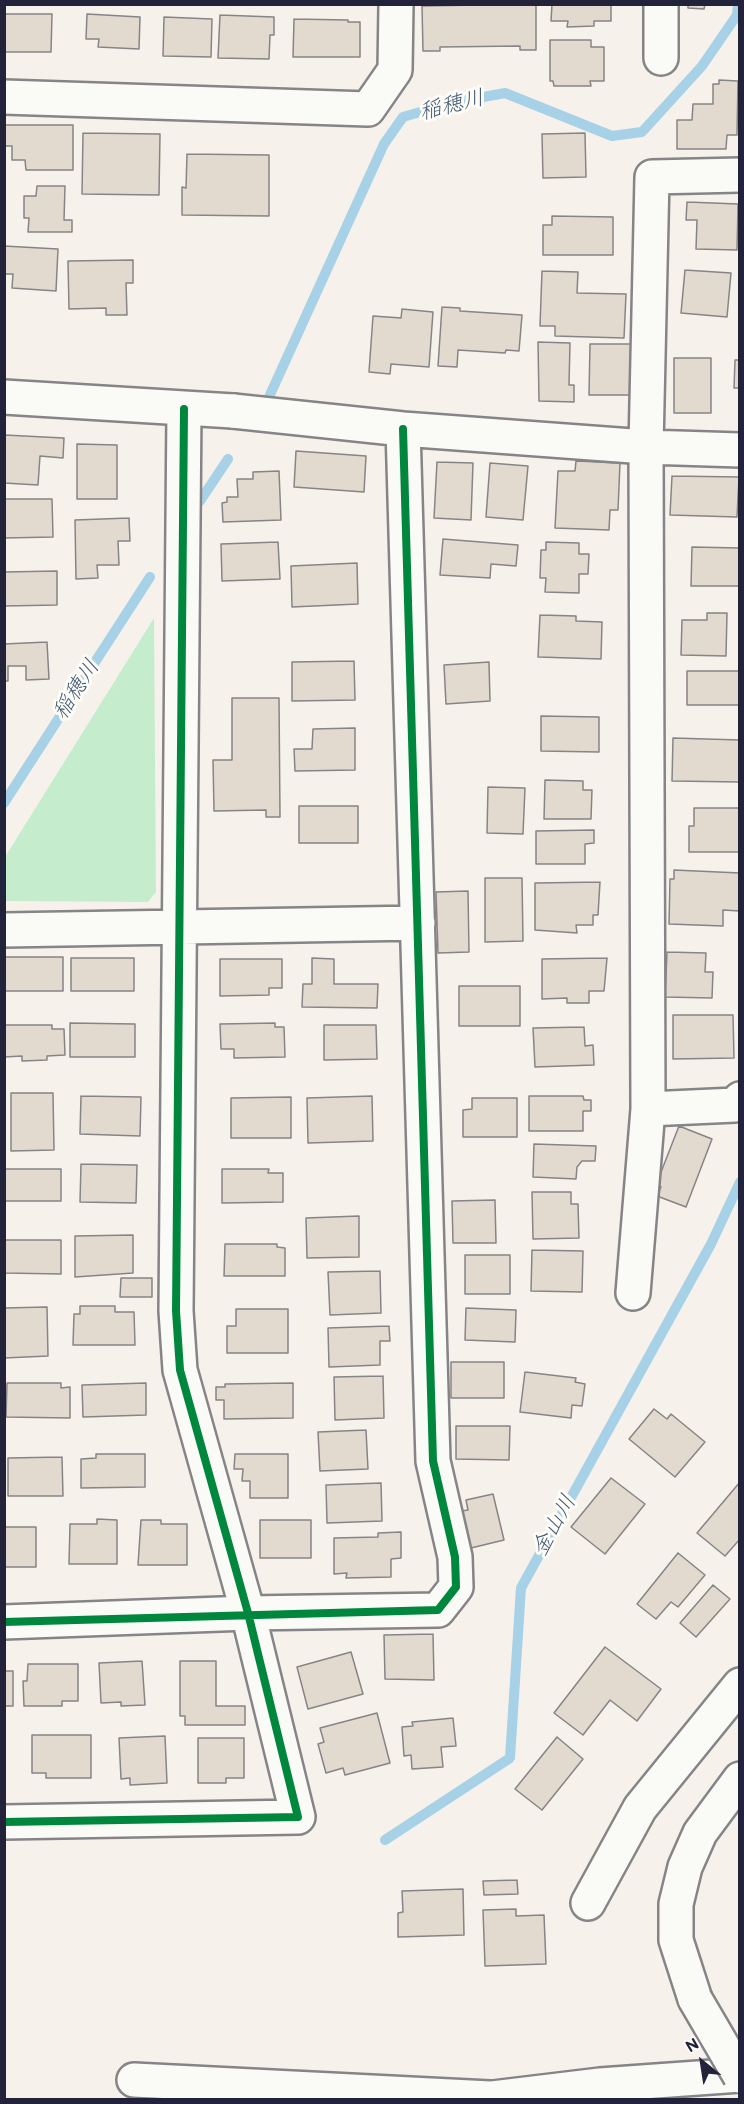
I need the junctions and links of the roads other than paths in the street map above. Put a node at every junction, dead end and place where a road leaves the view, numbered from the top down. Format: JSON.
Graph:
{"nodes":[{"id":1,"x":396,"y":4,"type":"edge"},
{"id":2,"x":661,"y":4,"type":"edge"},
{"id":3,"x":661,"y":58,"type":"dead end"},
{"id":4,"x":4,"y":97,"type":"edge"},
{"id":5,"x":740,"y":175,"type":"edge"},
{"id":6,"x":4,"y":397,"type":"edge"},
{"id":7,"x":184,"y":409,"type":"junction"},
{"id":8,"x":403,"y":429,"type":"junction"},
{"id":9,"x":646,"y":447,"type":"junction"},
{"id":10,"x":740,"y":450,"type":"edge"},
{"id":11,"x":418,"y":923,"type":"junction"},
{"id":12,"x":179,"y":926,"type":"junction"},
{"id":13,"x":4,"y":930,"type":"edge"},
{"id":14,"x":740,"y":1099,"type":"edge"},
{"id":15,"x":648,"y":1109,"type":"junction"},
{"id":16,"x":633,"y":1293,"type":"dead end"},
{"id":17,"x":248,"y":1613,"type":"junction"},
{"id":18,"x":4,"y":1622,"type":"edge"},
{"id":19,"x":740,"y":1685,"type":"edge"},
{"id":20,"x":740,"y":1779,"type":"edge"},
{"id":21,"x":4,"y":1822,"type":"edge"},
{"id":22,"x":588,"y":1903,"type":"dead end"},
{"id":23,"x":740,"y":2076,"type":"edge"},
{"id":24,"x":134,"y":2080,"type":"dead end"},
{"id":25,"x":483,"y":2099,"type":"edge"}],
"edges":[{"from":1,"to":4,"type":"main road"},
{"from":2,"to":3,"type":"main road"},
{"from":5,"to":9,"type":"main road"},
{"from":6,"to":7,"type":"main road"},
{"from":7,"to":8,"type":"main road"},
{"from":7,"to":12,"type":"main road"},
{"from":8,"to":9,"type":"main road"},
{"from":8,"to":11,"type":"main road"},
{"from":9,"to":10,"type":"main road"},
{"from":9,"to":15,"type":"main road"},
{"from":11,"to":12,"type":"main road"},
{"from":11,"to":17,"type":"main road"},
{"from":12,"to":13,"type":"main road"},
{"from":12,"to":17,"type":"main road"},
{"from":14,"to":15,"type":"main road"},
{"from":15,"to":16,"type":"main road"},
{"from":17,"to":18,"type":"main road"},
{"from":17,"to":21,"type":"main road"},
{"from":19,"to":22,"type":"main road"},
{"from":20,"to":23,"type":"main road","bridge":true},
{"from":23,"to":25,"type":"main road"},
{"from":24,"to":25,"type":"main road"}]}
